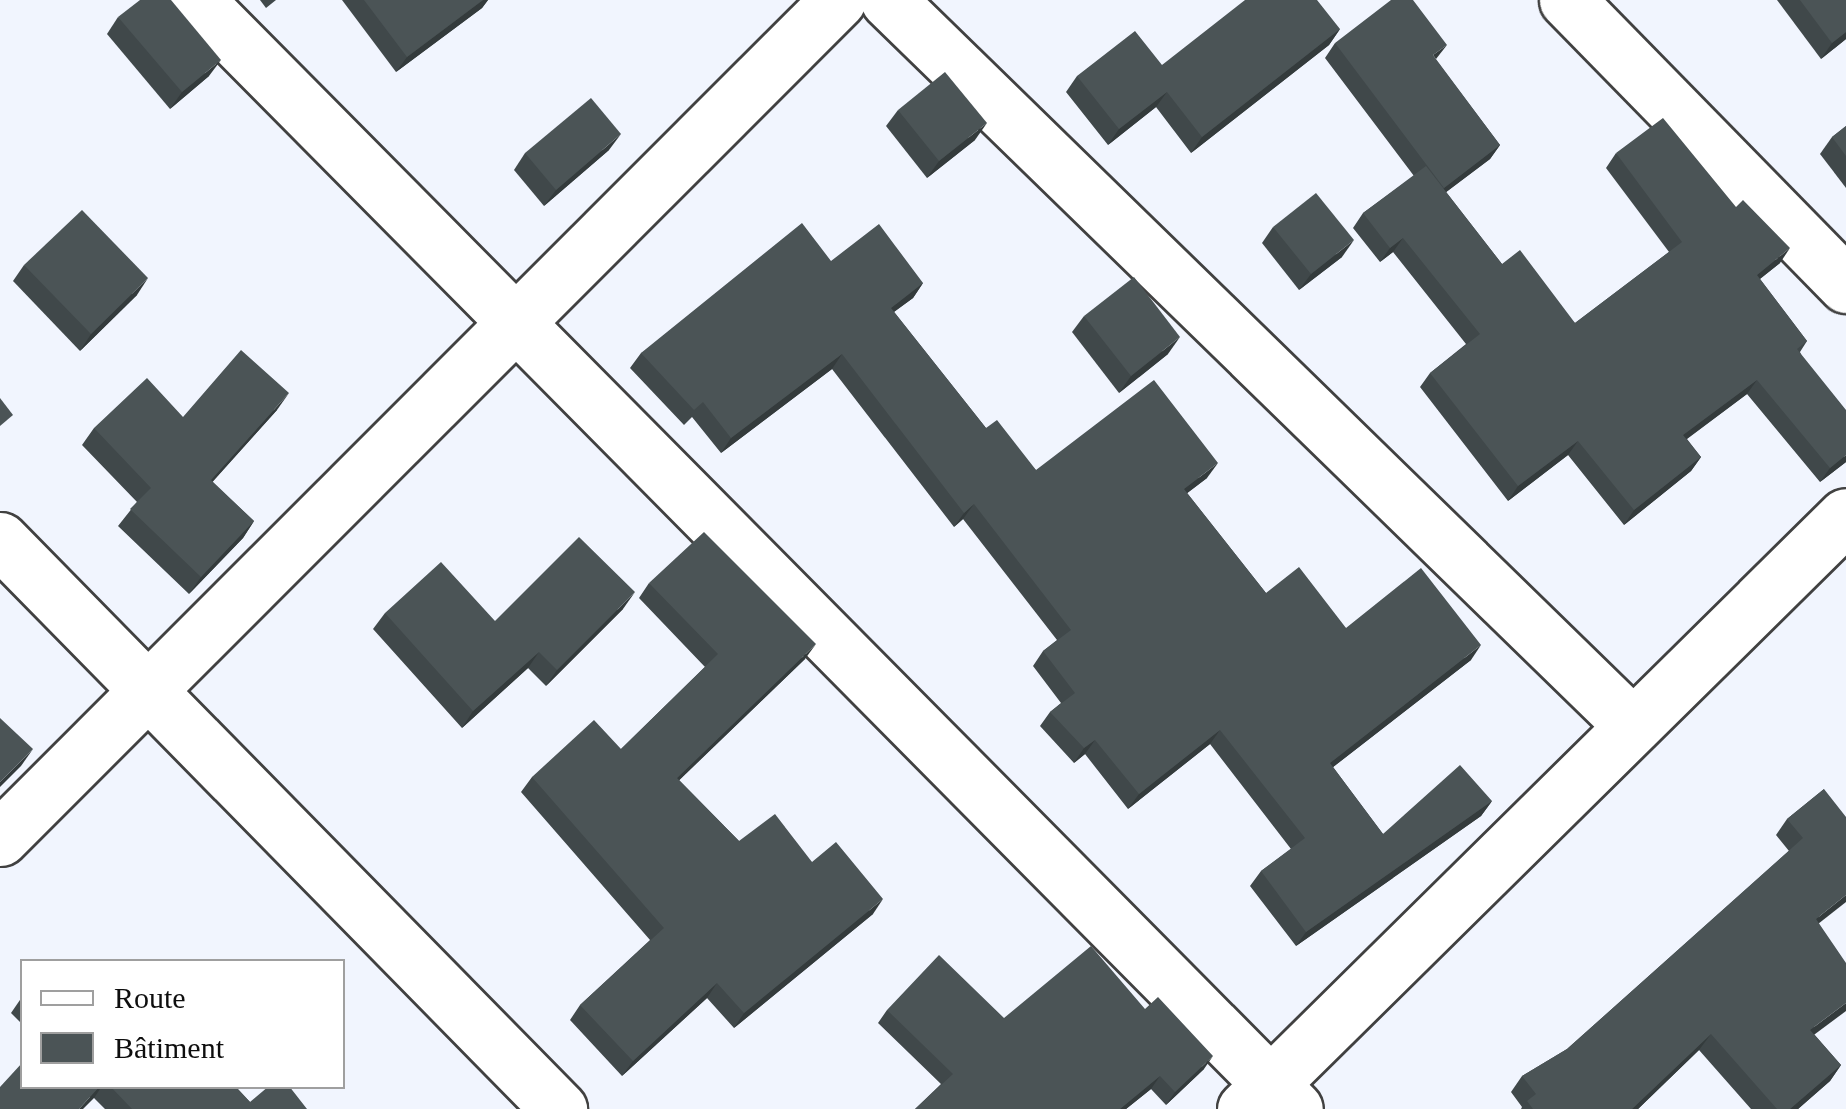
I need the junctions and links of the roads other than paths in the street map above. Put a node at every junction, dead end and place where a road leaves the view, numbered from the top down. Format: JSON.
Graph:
{"nodes":[{"id":1,"x":196,"y":0,"type":"edge"},
{"id":2,"x":838,"y":0,"type":"edge"},
{"id":3,"x":888,"y":0,"type":"edge"},
{"id":4,"x":1566,"y":0,"type":"edge"},
{"id":5,"x":1846,"y":286,"type":"edge"},
{"id":6,"x":511,"y":324,"type":"junction"},
{"id":7,"x":1846,"y":516,"type":"edge"},
{"id":8,"x":0,"y":540,"type":"edge"},
{"id":9,"x":150,"y":692,"type":"junction"},
{"id":10,"x":1633,"y":726,"type":"junction"},
{"id":11,"x":0,"y":838,"type":"edge"},
{"id":12,"x":1270,"y":1101,"type":"edge"},
{"id":13,"x":559,"y":1109,"type":"edge"}],
"edges":[{"from":1,"to":6,"type":"street"},
{"from":2,"to":6,"type":"street"},
{"from":3,"to":10,"type":"street"},
{"from":4,"to":5,"type":"street"},
{"from":6,"to":9,"type":"street"},
{"from":6,"to":12,"type":"street"},
{"from":7,"to":10,"type":"street"},
{"from":8,"to":9,"type":"street"},
{"from":9,"to":11,"type":"street"},
{"from":9,"to":13,"type":"street"},
{"from":10,"to":12,"type":"street"}]}
